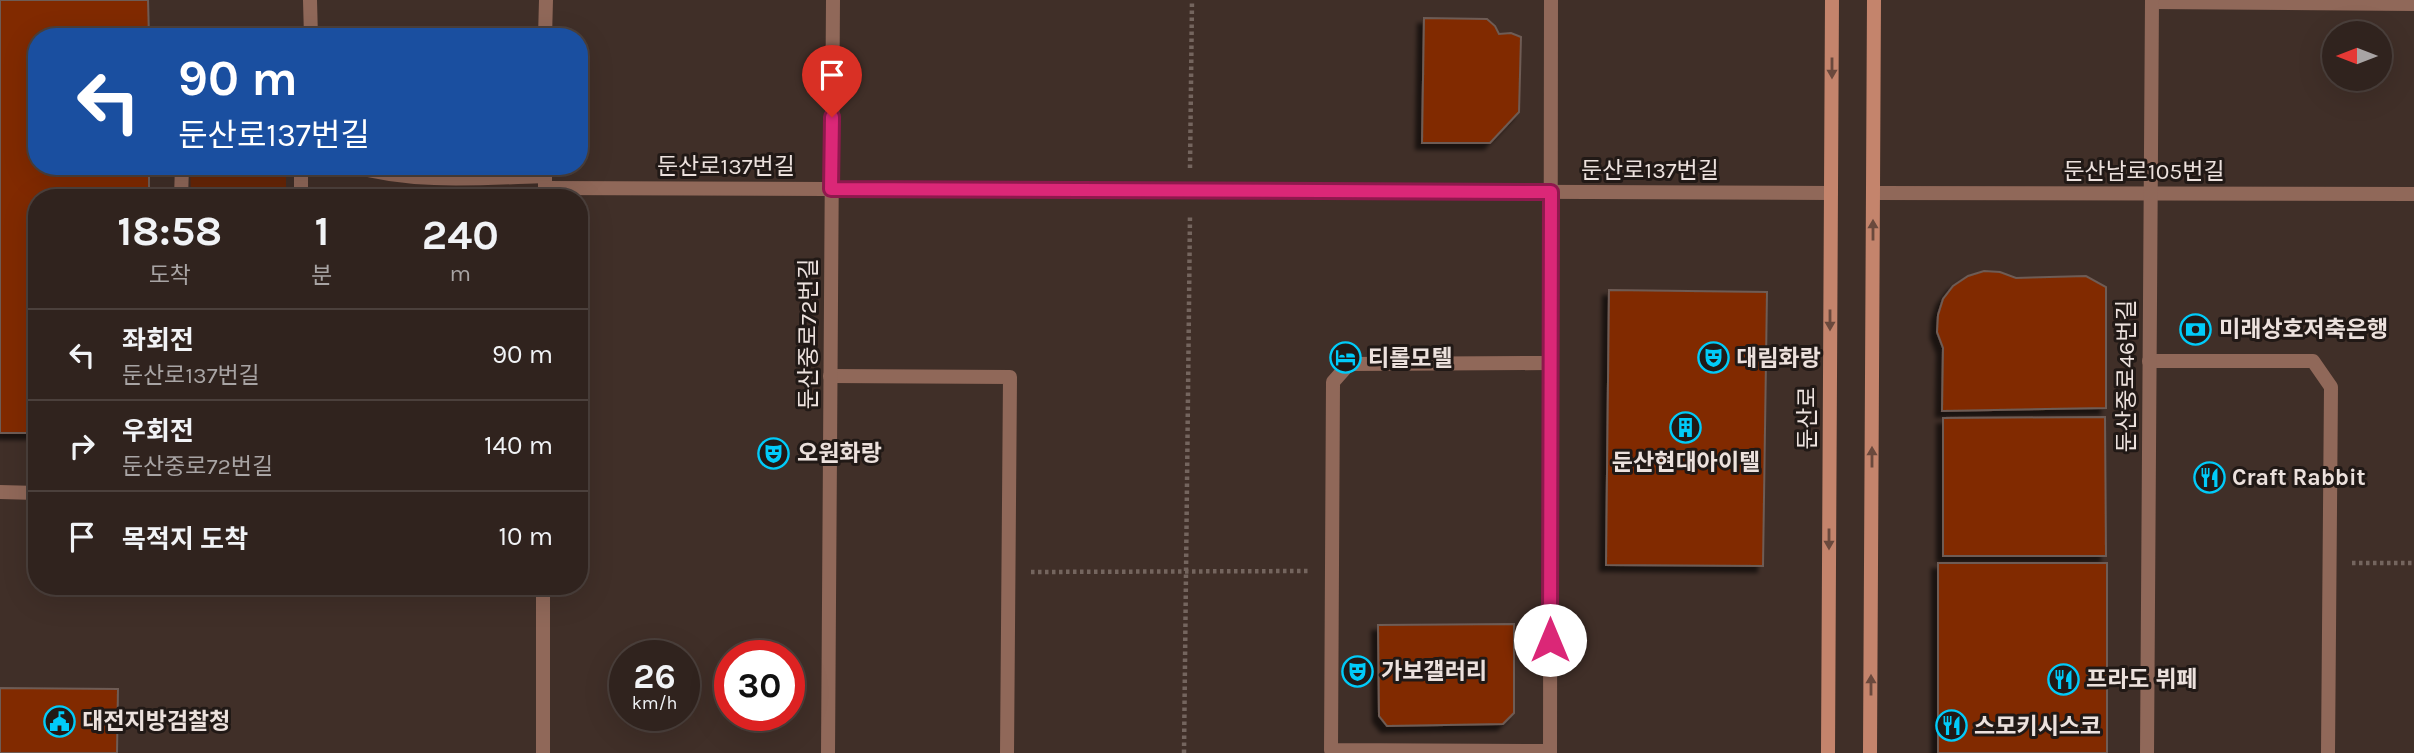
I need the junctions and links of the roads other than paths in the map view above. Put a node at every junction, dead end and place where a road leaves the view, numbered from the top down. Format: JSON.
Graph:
{"nodes":[{"id":1,"x":310,"y":0,"type":"edge"},
{"id":2,"x":545,"y":0,"type":"edge"},
{"id":3,"x":833,"y":0,"type":"edge"},
{"id":4,"x":1551,"y":0,"type":"edge"},
{"id":5,"x":1832,"y":0,"type":"edge"},
{"id":6,"x":1874,"y":0,"type":"edge"},
{"id":7,"x":2152,"y":1,"type":"edge"},
{"id":8,"x":2414,"y":4,"type":"edge"},
{"id":9,"x":311,"y":28,"type":"edge"},
{"id":10,"x":545,"y":28,"type":"edge"},
{"id":11,"x":391,"y":175,"type":"edge"},
{"id":12,"x":545,"y":182,"type":"edge"},
{"id":13,"x":831,"y":189,"type":"junction"},
{"id":14,"x":1551,"y":192,"type":"junction"},
{"id":15,"x":1831,"y":193,"type":"junction"},
{"id":16,"x":1873,"y":193,"type":"junction"},
{"id":17,"x":2151,"y":194,"type":"junction"},
{"id":18,"x":2414,"y":194,"type":"edge"},
{"id":19,"x":2149,"y":361,"type":"junction"},
{"id":20,"x":1549,"y":363,"type":"junction"},
{"id":21,"x":831,"y":376,"type":"junction"},
{"id":22,"x":0,"y":492,"type":"edge"},
{"id":23,"x":28,"y":493,"type":"edge"},
{"id":24,"x":543,"y":595,"type":"edge"},
{"id":25,"x":1550,"y":752,"type":"edge"},
{"id":26,"x":543,"y":753,"type":"edge"},
{"id":27,"x":828,"y":753,"type":"edge"},
{"id":28,"x":1007,"y":753,"type":"edge"},
{"id":29,"x":1828,"y":753,"type":"edge"},
{"id":30,"x":1870,"y":753,"type":"edge"},
{"id":31,"x":2147,"y":753,"type":"edge"},
{"id":32,"x":2328,"y":753,"type":"edge"}],
"edges":[{"from":1,"to":9,"type":"street"},
{"from":2,"to":10,"type":"street"},
{"from":3,"to":13,"type":"street","name":"둔산중로72번길"},
{"from":4,"to":14,"type":"street"},
{"from":5,"to":15,"type":"main road","name":"둔산로","one_way":true},
{"from":6,"to":16,"type":"main road"},
{"from":7,"to":8,"type":"street"},
{"from":7,"to":17,"type":"street","name":"둔산중로46번길"},
{"from":11,"to":12,"type":"street","name":"둔산로137번길"},
{"from":12,"to":13,"type":"street","name":"둔산로137번길"},
{"from":13,"to":14,"type":"street","name":"둔산로137번길"},
{"from":13,"to":21,"type":"street","name":"둔산중로72번길"},
{"from":14,"to":15,"type":"street","name":"둔산로137번길"},
{"from":14,"to":20,"type":"street"},
{"from":15,"to":29,"type":"main road","name":"둔산로","one_way":true},
{"from":16,"to":17,"type":"street","name":"둔산남로105번길"},
{"from":30,"to":16,"type":"main road","one_way":true},
{"from":17,"to":18,"type":"street","name":"둔산남로105번길"},
{"from":17,"to":19,"type":"street","name":"둔산중로46번길"},
{"from":19,"to":31,"type":"street","name":"둔산중로46번길"},
{"from":19,"to":32,"type":"street"},
{"from":20,"to":25,"type":"street"},
{"from":20,"to":25,"type":"street"},
{"from":21,"to":27,"type":"street","name":"둔산중로72번길"},
{"from":21,"to":28,"type":"street"},
{"from":22,"to":23,"type":"street"},
{"from":24,"to":26,"type":"street"}]}
